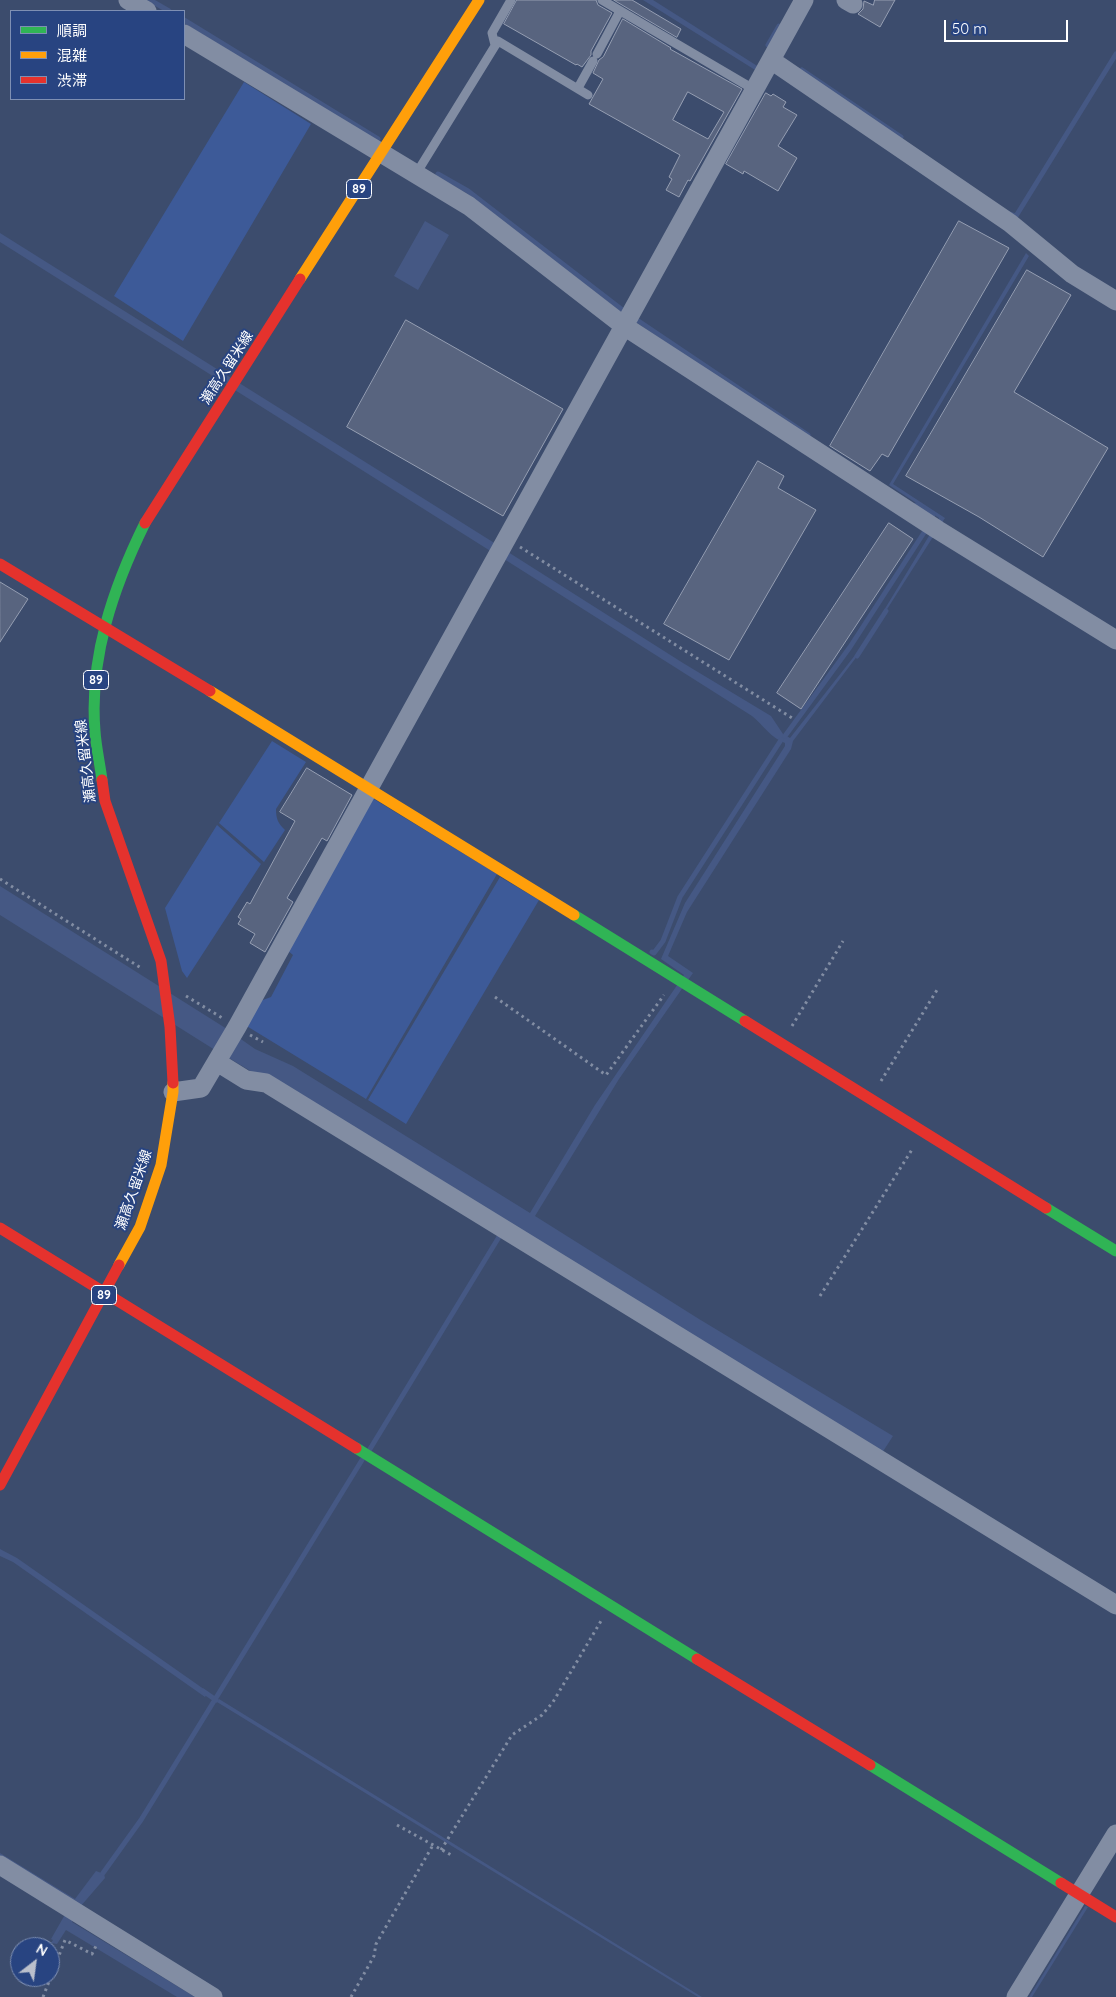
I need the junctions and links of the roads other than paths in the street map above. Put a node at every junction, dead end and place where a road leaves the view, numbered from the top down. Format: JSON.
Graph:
{"nodes":[{"id":1,"x":128,"y":0,"type":"edge"},
{"id":2,"x":480,"y":0,"type":"edge"},
{"id":3,"x":511,"y":0,"type":"edge"},
{"id":4,"x":602,"y":0,"type":"edge"},
{"id":5,"x":804,"y":0,"type":"edge"},
{"id":6,"x":145,"y":10,"type":"edge"},
{"id":7,"x":620,"y":11,"type":"junction"},
{"id":8,"x":185,"y":35,"type":"edge"},
{"id":9,"x":495,"y":45,"type":"junction"},
{"id":10,"x":771,"y":60,"type":"junction"},
{"id":11,"x":578,"y":88,"type":"junction"},
{"id":12,"x":755,"y":90,"type":"junction"},
{"id":13,"x":588,"y":95,"type":"dead end"},
{"id":14,"x":382,"y":154,"type":"junction"},
{"id":15,"x":416,"y":175,"type":"junction"},
{"id":16,"x":1116,"y":301,"type":"edge"},
{"id":17,"x":624,"y":326,"type":"junction"},
{"id":18,"x":0,"y":564,"type":"edge"},
{"id":19,"x":104,"y":627,"type":"junction"},
{"id":20,"x":1116,"y":640,"type":"edge"},
{"id":21,"x":369,"y":788,"type":"junction"},
{"id":22,"x":217,"y":1062,"type":"junction"},
{"id":23,"x":173,"y":1092,"type":"junction"},
{"id":24,"x":0,"y":1228,"type":"edge"},
{"id":25,"x":1116,"y":1251,"type":"edge"},
{"id":26,"x":105,"y":1294,"type":"junction"},
{"id":27,"x":0,"y":1485,"type":"edge"},
{"id":28,"x":1116,"y":1604,"type":"edge"},
{"id":29,"x":1116,"y":1834,"type":"edge"},
{"id":30,"x":0,"y":1865,"type":"edge"},
{"id":31,"x":1079,"y":1895,"type":"junction"},
{"id":32,"x":1116,"y":1917,"type":"edge"},
{"id":33,"x":214,"y":1997,"type":"edge"},
{"id":34,"x":1016,"y":1997,"type":"edge"}],
"edges":[{"from":1,"to":6,"type":"street"},
{"from":2,"to":14,"type":"street","name":"瀬高久留米線","number":"89"},
{"from":3,"to":9,"type":"lane"},
{"from":4,"to":7,"type":"lane"},
{"from":5,"to":10,"type":"street"},
{"from":7,"to":11,"type":"lane"},
{"from":7,"to":12,"type":"lane"},
{"from":8,"to":14,"type":"street"},
{"from":9,"to":11,"type":"lane"},
{"from":9,"to":15,"type":"lane"},
{"from":10,"to":12,"type":"street"},
{"from":10,"to":16,"type":"street"},
{"from":11,"to":13,"type":"lane"},
{"from":12,"to":17,"type":"street"},
{"from":14,"to":15,"type":"street"},
{"from":14,"to":19,"type":"street","name":"瀬高久留米線","number":"89"},
{"from":15,"to":17,"type":"street"},
{"from":17,"to":20,"type":"street"},
{"from":17,"to":21,"type":"street"},
{"from":18,"to":19,"type":"street"},
{"from":19,"to":21,"type":"street"},
{"from":19,"to":23,"type":"street","name":"瀬高久留米線","number":"89"},
{"from":21,"to":22,"type":"street"},
{"from":21,"to":25,"type":"street"},
{"from":22,"to":23,"type":"street"},
{"from":22,"to":28,"type":"street"},
{"from":23,"to":26,"type":"street","name":"瀬高久留米線","number":"89"},
{"from":24,"to":26,"type":"street"},
{"from":26,"to":27,"type":"street","name":"瀬高久留米線","number":"89"},
{"from":26,"to":31,"type":"street"},
{"from":29,"to":31,"type":"street"},
{"from":30,"to":33,"type":"street"},
{"from":31,"to":32,"type":"street"},
{"from":31,"to":34,"type":"street"}]}
